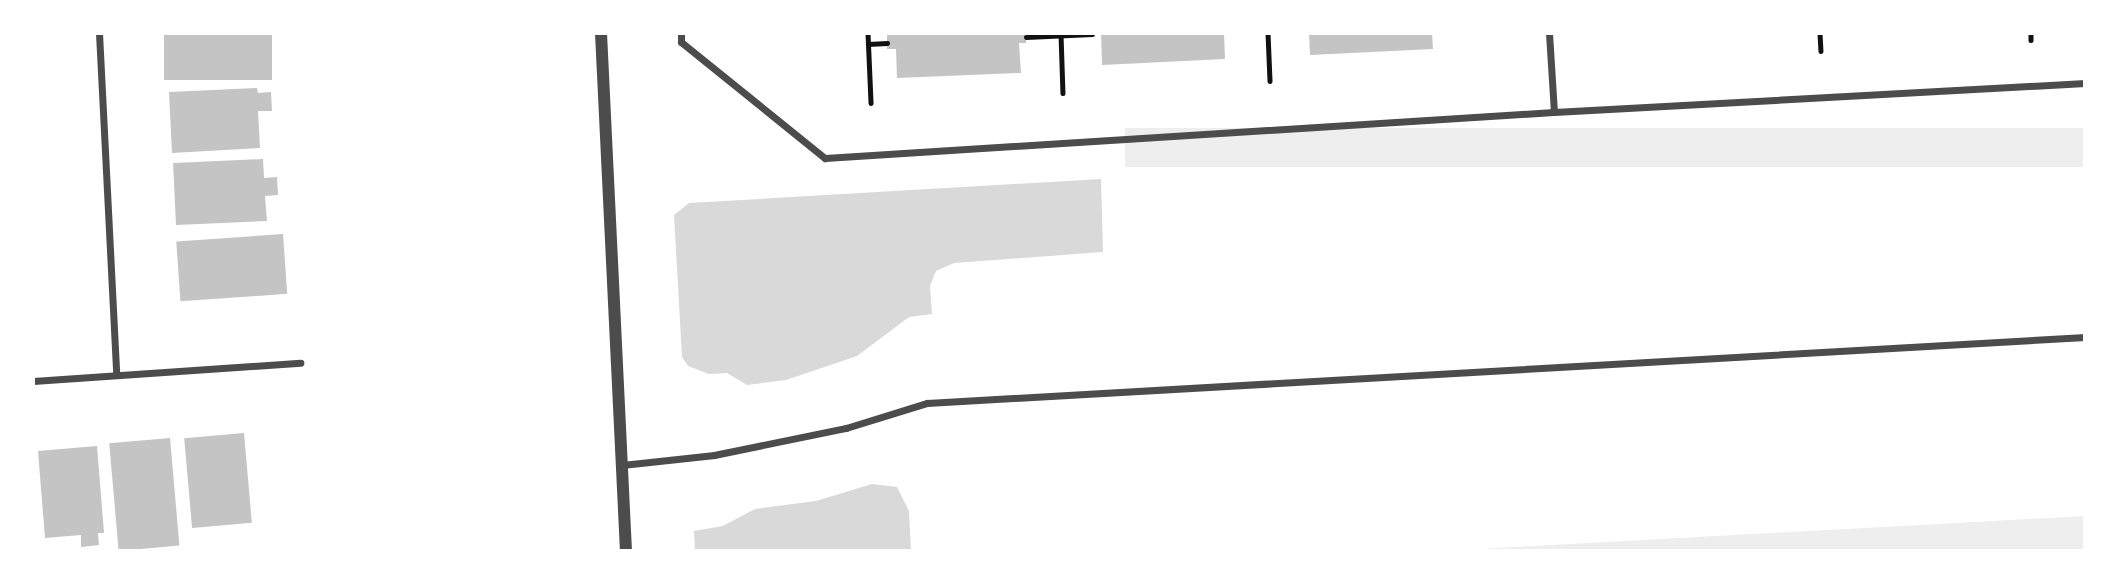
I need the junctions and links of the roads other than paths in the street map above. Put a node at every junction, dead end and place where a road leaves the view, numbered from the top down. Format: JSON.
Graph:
{"nodes":[{"id":1,"x":99,"y":33,"type":"edge"},
{"id":2,"x":601,"y":33,"type":"edge"},
{"id":3,"x":681,"y":33,"type":"edge"},
{"id":4,"x":1549,"y":33,"type":"edge"},
{"id":5,"x":2085,"y":83,"type":"edge"},
{"id":6,"x":1554,"y":112,"type":"junction"},
{"id":7,"x":2085,"y":337,"type":"edge"},
{"id":8,"x":300,"y":363,"type":"dead end"},
{"id":9,"x":116,"y":374,"type":"junction"},
{"id":10,"x":33,"y":381,"type":"edge"},
{"id":11,"x":622,"y":465,"type":"junction"},
{"id":12,"x":626,"y":551,"type":"edge"}],
"edges":[{"from":1,"to":9,"type":"street"},
{"from":2,"to":11,"type":"street"},
{"from":3,"to":6,"type":"street"},
{"from":4,"to":6,"type":"street"},
{"from":5,"to":6,"type":"street"},
{"from":7,"to":11,"type":"street"},
{"from":8,"to":9,"type":"street"},
{"from":9,"to":10,"type":"street"},
{"from":11,"to":12,"type":"street"}]}
